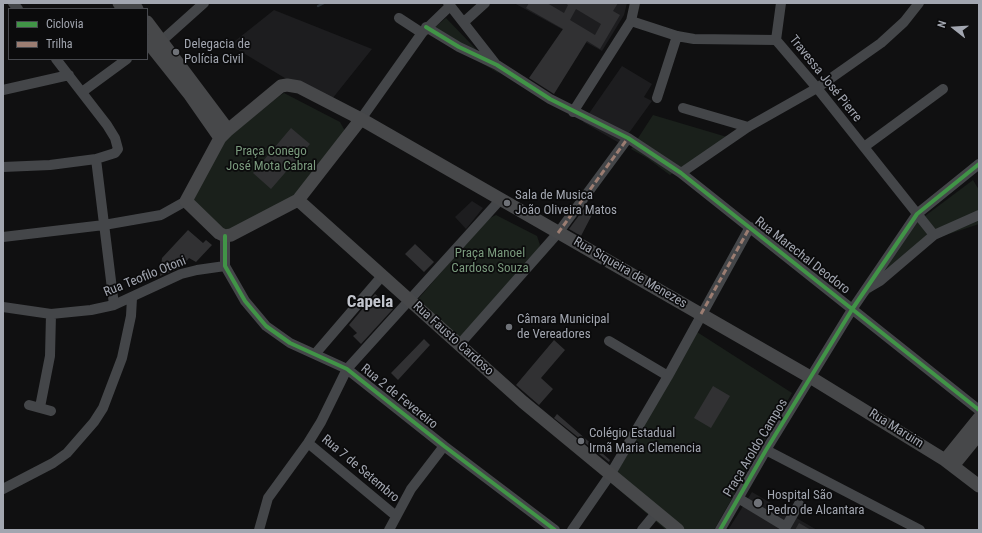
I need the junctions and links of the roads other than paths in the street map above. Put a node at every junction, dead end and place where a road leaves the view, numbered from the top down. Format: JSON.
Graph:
{"nodes":[{"id":1,"x":204,"y":3,"type":"edge"},
{"id":2,"x":485,"y":3,"type":"edge"},
{"id":3,"x":635,"y":3,"type":"edge"},
{"id":4,"x":781,"y":3,"type":"edge"},
{"id":5,"x":919,"y":3,"type":"edge"},
{"id":6,"x":449,"y":4,"type":"edge"},
{"id":7,"x":399,"y":18,"type":"dead end"},
{"id":8,"x":630,"y":21,"type":"junction"},
{"id":9,"x":464,"y":22,"type":"junction"},
{"id":10,"x":148,"y":26,"type":"edge"},
{"id":11,"x":424,"y":30,"type":"junction"},
{"id":12,"x":677,"y":36,"type":"junction"},
{"id":13,"x":776,"y":40,"type":"junction"},
{"id":14,"x":152,"y":42,"type":"edge"},
{"id":15,"x":57,"y":60,"type":"edge"},
{"id":16,"x":126,"y":60,"type":"edge"},
{"id":17,"x":496,"y":65,"type":"junction"},
{"id":18,"x":69,"y":75,"type":"junction"},
{"id":19,"x":818,"y":88,"type":"junction"},
{"id":20,"x":943,"y":89,"type":"dead end"},
{"id":21,"x":3,"y":90,"type":"edge"},
{"id":22,"x":82,"y":92,"type":"junction"},
{"id":23,"x":657,"y":98,"type":"dead end"},
{"id":24,"x":682,"y":108,"type":"dead end"},
{"id":25,"x":574,"y":112,"type":"junction"},
{"id":26,"x":361,"y":118,"type":"junction"},
{"id":27,"x":748,"y":127,"type":"junction"},
{"id":28,"x":224,"y":134,"type":"junction"},
{"id":29,"x":628,"y":138,"type":"junction"},
{"id":30,"x":864,"y":147,"type":"junction"},
{"id":31,"x":96,"y":159,"type":"junction"},
{"id":32,"x":979,"y":164,"type":"edge"},
{"id":33,"x":3,"y":167,"type":"edge"},
{"id":34,"x":681,"y":173,"type":"junction"},
{"id":35,"x":298,"y":200,"type":"junction"},
{"id":36,"x":500,"y":200,"type":"junction"},
{"id":37,"x":186,"y":201,"type":"junction"},
{"id":38,"x":917,"y":214,"type":"junction"},
{"id":39,"x":979,"y":215,"type":"edge"},
{"id":40,"x":104,"y":225,"type":"junction"},
{"id":41,"x":750,"y":227,"type":"junction"},
{"id":42,"x":558,"y":233,"type":"junction"},
{"id":43,"x":934,"y":235,"type":"junction"},
{"id":44,"x":225,"y":236,"type":"junction"},
{"id":45,"x":3,"y":238,"type":"edge"},
{"id":46,"x":225,"y":266,"type":"junction"},
{"id":47,"x":382,"y":276,"type":"junction"},
{"id":48,"x":865,"y":290,"type":"junction"},
{"id":49,"x":132,"y":298,"type":"junction"},
{"id":50,"x":409,"y":300,"type":"junction"},
{"id":51,"x":114,"y":305,"type":"junction"},
{"id":52,"x":3,"y":307,"type":"edge"},
{"id":53,"x":853,"y":308,"type":"junction"},
{"id":54,"x":51,"y":314,"type":"junction"},
{"id":55,"x":701,"y":314,"type":"junction"},
{"id":56,"x":609,"y":341,"type":"dead end"},
{"id":57,"x":459,"y":345,"type":"junction"},
{"id":58,"x":315,"y":354,"type":"junction"},
{"id":59,"x":347,"y":369,"type":"junction"},
{"id":60,"x":668,"y":376,"type":"junction"},
{"id":61,"x":810,"y":377,"type":"junction"},
{"id":62,"x":29,"y":406,"type":"dead end"},
{"id":63,"x":40,"y":408,"type":"junction"},
{"id":64,"x":979,"y":410,"type":"edge"},
{"id":65,"x":51,"y":411,"type":"dead end"},
{"id":66,"x":979,"y":418,"type":"edge"},
{"id":67,"x":979,"y":434,"type":"edge"},
{"id":68,"x":308,"y":443,"type":"junction"},
{"id":69,"x":444,"y":446,"type":"junction"},
{"id":70,"x":766,"y":450,"type":"junction"},
{"id":71,"x":949,"y":463,"type":"junction"},
{"id":72,"x":610,"y":475,"type":"junction"},
{"id":73,"x":979,"y":486,"type":"edge"},
{"id":74,"x":3,"y":488,"type":"edge"},
{"id":75,"x":738,"y":498,"type":"junction"},
{"id":76,"x":799,"y":504,"type":"dead end"},
{"id":77,"x":656,"y":512,"type":"junction"},
{"id":78,"x":396,"y":516,"type":"junction"},
{"id":79,"x":785,"y":528,"type":"edge"},
{"id":80,"x":260,"y":530,"type":"edge"},
{"id":81,"x":389,"y":530,"type":"edge"},
{"id":82,"x":555,"y":530,"type":"edge"},
{"id":83,"x":572,"y":530,"type":"edge"},
{"id":84,"x":642,"y":530,"type":"edge"},
{"id":85,"x":678,"y":530,"type":"edge"},
{"id":86,"x":720,"y":530,"type":"edge"},
{"id":87,"x":920,"y":530,"type":"edge"}],
"edges":[{"from":1,"to":14,"type":"street"},
{"from":2,"to":9,"type":"street"},
{"from":3,"to":8,"type":"street"},
{"from":4,"to":13,"type":"street"},
{"from":5,"to":19,"type":"street"},
{"from":6,"to":9,"type":"street"},
{"from":6,"to":11,"type":"street"},
{"from":7,"to":11,"type":"street","name":"Rua Marechal Deodoro"},
{"from":8,"to":12,"type":"street","name":"Travessa José Pierre"},
{"from":8,"to":25,"type":"street"},
{"from":9,"to":17,"type":"street"},
{"from":10,"to":14,"type":"main road"},
{"from":11,"to":17,"type":"street","name":"Rua Marechal Deodoro"},
{"from":11,"to":26,"type":"street"},
{"from":12,"to":13,"type":"street","name":"Travessa José Pierre"},
{"from":12,"to":23,"type":"street"},
{"from":13,"to":19,"type":"street","name":"Travessa José Pierre"},
{"from":14,"to":28,"type":"main road"},
{"from":15,"to":18,"type":"street"},
{"from":16,"to":22,"type":"street"},
{"from":17,"to":25,"type":"street","name":"Rua Marechal Deodoro"},
{"from":18,"to":21,"type":"street"},
{"from":18,"to":22,"type":"street"},
{"from":19,"to":27,"type":"street"},
{"from":19,"to":30,"type":"street","name":"Travessa José Pierre"},
{"from":20,"to":30,"type":"street"},
{"from":22,"to":31,"type":"street"},
{"from":24,"to":27,"type":"street"},
{"from":25,"to":29,"type":"street","name":"Rua Marechal Deodoro"},
{"from":26,"to":28,"type":"main road"},
{"from":26,"to":35,"type":"main road"},
{"from":26,"to":36,"type":"main road"},
{"from":27,"to":34,"type":"street"},
{"from":28,"to":37,"type":"main road"},
{"from":29,"to":34,"type":"street","name":"Rua Marechal Deodoro"},
{"from":29,"to":42,"type":"street"},
{"from":30,"to":38,"type":"street","name":"Travessa José Pierre"},
{"from":31,"to":33,"type":"street"},
{"from":31,"to":40,"type":"street"},
{"from":32,"to":38,"type":"street","name":"Praça Aroldo Campos"},
{"from":34,"to":41,"type":"street","name":"Rua Marechal Deodoro"},
{"from":35,"to":44,"type":"main road"},
{"from":35,"to":47,"type":"main road","name":"Rua Fausto Cardoso"},
{"from":36,"to":42,"type":"main road"},
{"from":36,"to":50,"type":"street"},
{"from":37,"to":40,"type":"street"},
{"from":37,"to":44,"type":"main road"},
{"from":38,"to":43,"type":"street","name":"Travessa José Pierre"},
{"from":38,"to":48,"type":"street","name":"Praça Aroldo Campos"},
{"from":39,"to":43,"type":"street"},
{"from":40,"to":45,"type":"street"},
{"from":40,"to":51,"type":"street"},
{"from":41,"to":53,"type":"street","name":"Rua Marechal Deodoro"},
{"from":41,"to":55,"type":"street"},
{"from":42,"to":55,"type":"main road","name":"Rua Siqueira de Menezes"},
{"from":42,"to":57,"type":"street"},
{"from":43,"to":48,"type":"street"},
{"from":44,"to":46,"type":"street","name":"Rua 2 de Fevereiro"},
{"from":46,"to":49,"type":"street","name":"Rua Teofilo Otoni"},
{"from":46,"to":58,"type":"street","name":"Rua 2 de Fevereiro"},
{"from":47,"to":50,"type":"main road","name":"Rua Fausto Cardoso"},
{"from":47,"to":58,"type":"street"},
{"from":48,"to":53,"type":"street","name":"Praça Aroldo Campos"},
{"from":49,"to":51,"type":"street","name":"Rua Teofilo Otoni"},
{"from":49,"to":74,"type":"street"},
{"from":50,"to":57,"type":"main road","name":"Rua Fausto Cardoso"},
{"from":50,"to":59,"type":"street"},
{"from":51,"to":54,"type":"street","name":"Rua Teofilo Otoni"},
{"from":52,"to":54,"type":"street","name":"Rua Teofilo Otoni"},
{"from":53,"to":61,"type":"street","name":"Praça Aroldo Campos"},
{"from":53,"to":64,"type":"street","name":"Rua Marechal Deodoro"},
{"from":54,"to":63,"type":"street"},
{"from":55,"to":60,"type":"street"},
{"from":55,"to":61,"type":"main road"},
{"from":56,"to":60,"type":"street"},
{"from":57,"to":72,"type":"main road","name":"Rua Fausto Cardoso"},
{"from":58,"to":59,"type":"street","name":"Rua 2 de Fevereiro"},
{"from":59,"to":68,"type":"street"},
{"from":59,"to":69,"type":"street","name":"Rua 2 de Fevereiro"},
{"from":60,"to":72,"type":"street"},
{"from":61,"to":70,"type":"street","name":"Praça Aroldo Campos"},
{"from":61,"to":71,"type":"main road","name":"Rua Maruim"},
{"from":62,"to":63,"type":"street"},
{"from":63,"to":65,"type":"street"},
{"from":66,"to":71,"type":"main road"},
{"from":67,"to":71,"type":"main road"},
{"from":68,"to":78,"type":"street","name":"Rua 7 de Setembro"},
{"from":68,"to":80,"type":"street"},
{"from":69,"to":78,"type":"street"},
{"from":69,"to":82,"type":"street","name":"Rua 2 de Fevereiro"},
{"from":70,"to":75,"type":"street","name":"Praça Aroldo Campos"},
{"from":70,"to":87,"type":"street"},
{"from":71,"to":73,"type":"main road","name":"Rua Maruim"},
{"from":72,"to":77,"type":"main road"},
{"from":72,"to":83,"type":"street"},
{"from":75,"to":79,"type":"street"},
{"from":75,"to":86,"type":"street","name":"Praça Aroldo Campos"},
{"from":76,"to":79,"type":"street"},
{"from":77,"to":84,"type":"street"},
{"from":77,"to":85,"type":"main road"},
{"from":78,"to":81,"type":"street"}]}
